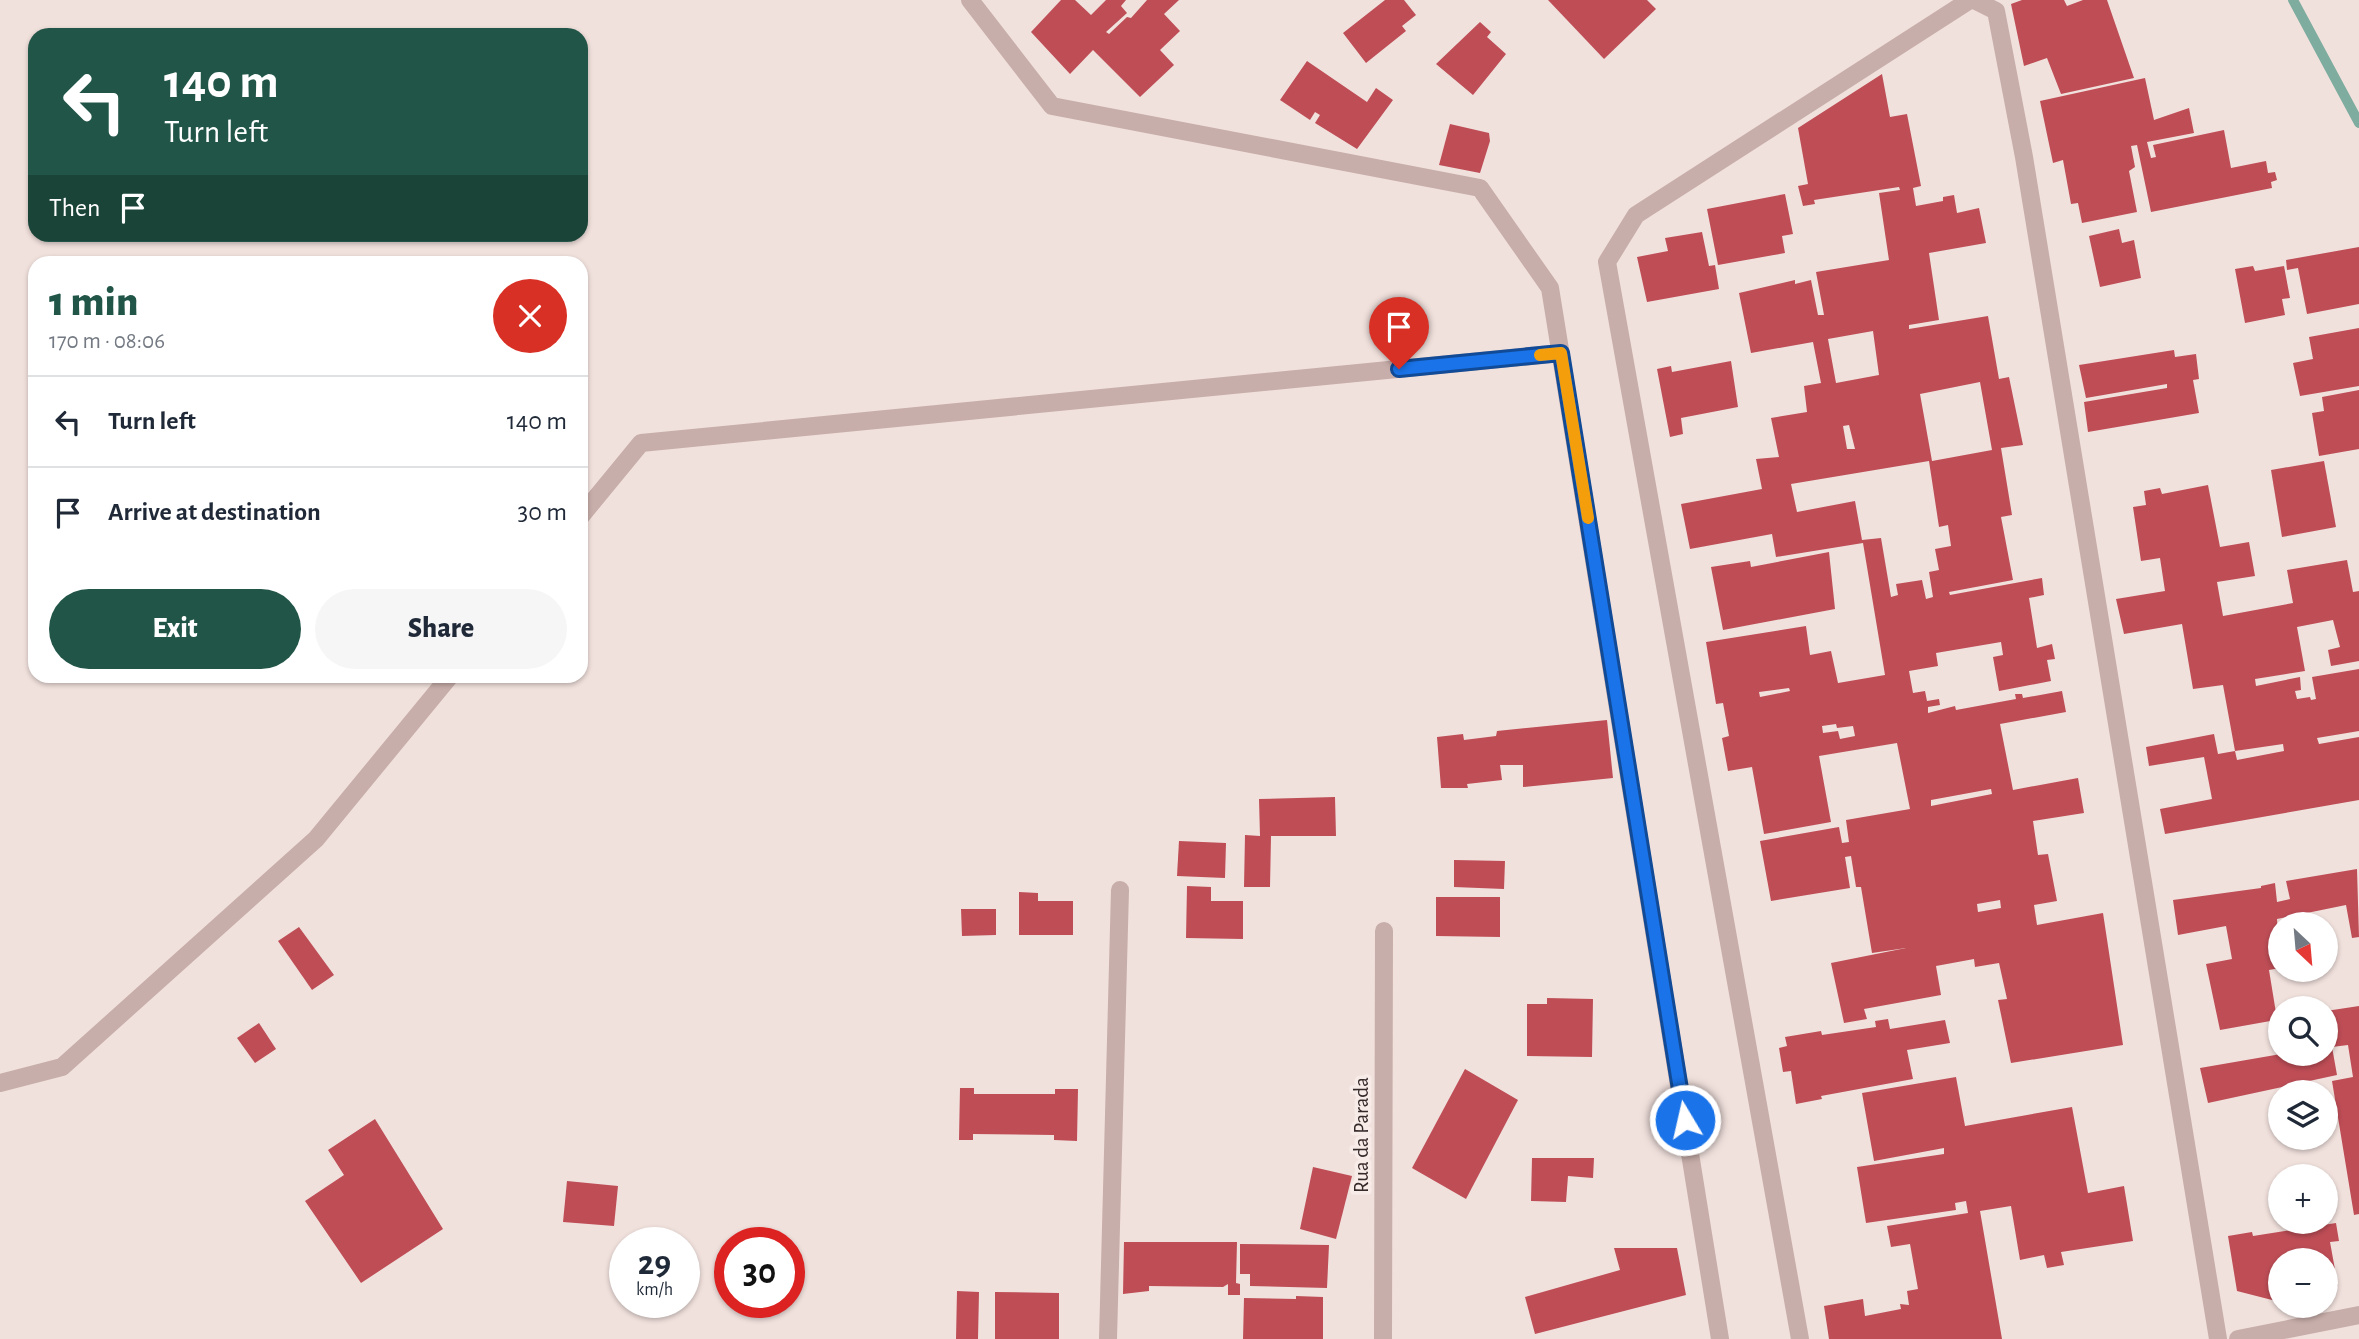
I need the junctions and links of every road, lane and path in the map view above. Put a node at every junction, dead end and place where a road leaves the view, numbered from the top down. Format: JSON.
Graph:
{"nodes":[{"id":1,"x":970,"y":0,"type":"edge"},
{"id":2,"x":1972,"y":0,"type":"edge"},
{"id":3,"x":1561,"y":353,"type":"junction"},
{"id":4,"x":588,"y":507,"type":"edge"},
{"id":5,"x":444,"y":683,"type":"edge"},
{"id":6,"x":1119,"y":890,"type":"dead end"},
{"id":7,"x":1384,"y":931,"type":"dead end"},
{"id":8,"x":0,"y":1083,"type":"edge"},
{"id":9,"x":2359,"y":1315,"type":"edge"},
{"id":10,"x":1108,"y":1339,"type":"edge"},
{"id":11,"x":1383,"y":1339,"type":"edge"},
{"id":12,"x":1720,"y":1339,"type":"edge"},
{"id":13,"x":1800,"y":1339,"type":"edge"},
{"id":14,"x":2218,"y":1339,"type":"edge"},
{"id":15,"x":2238,"y":1339,"type":"edge"}],
"edges":[{"from":1,"to":3,"type":"street"},
{"from":2,"to":13,"type":"street"},
{"from":2,"to":14,"type":"street"},
{"from":3,"to":4,"type":"street"},
{"from":3,"to":12,"type":"street"},
{"from":5,"to":8,"type":"street"},
{"from":6,"to":10,"type":"street"},
{"from":7,"to":11,"type":"street","name":"Rua da Parada"},
{"from":9,"to":15,"type":"street"}]}
